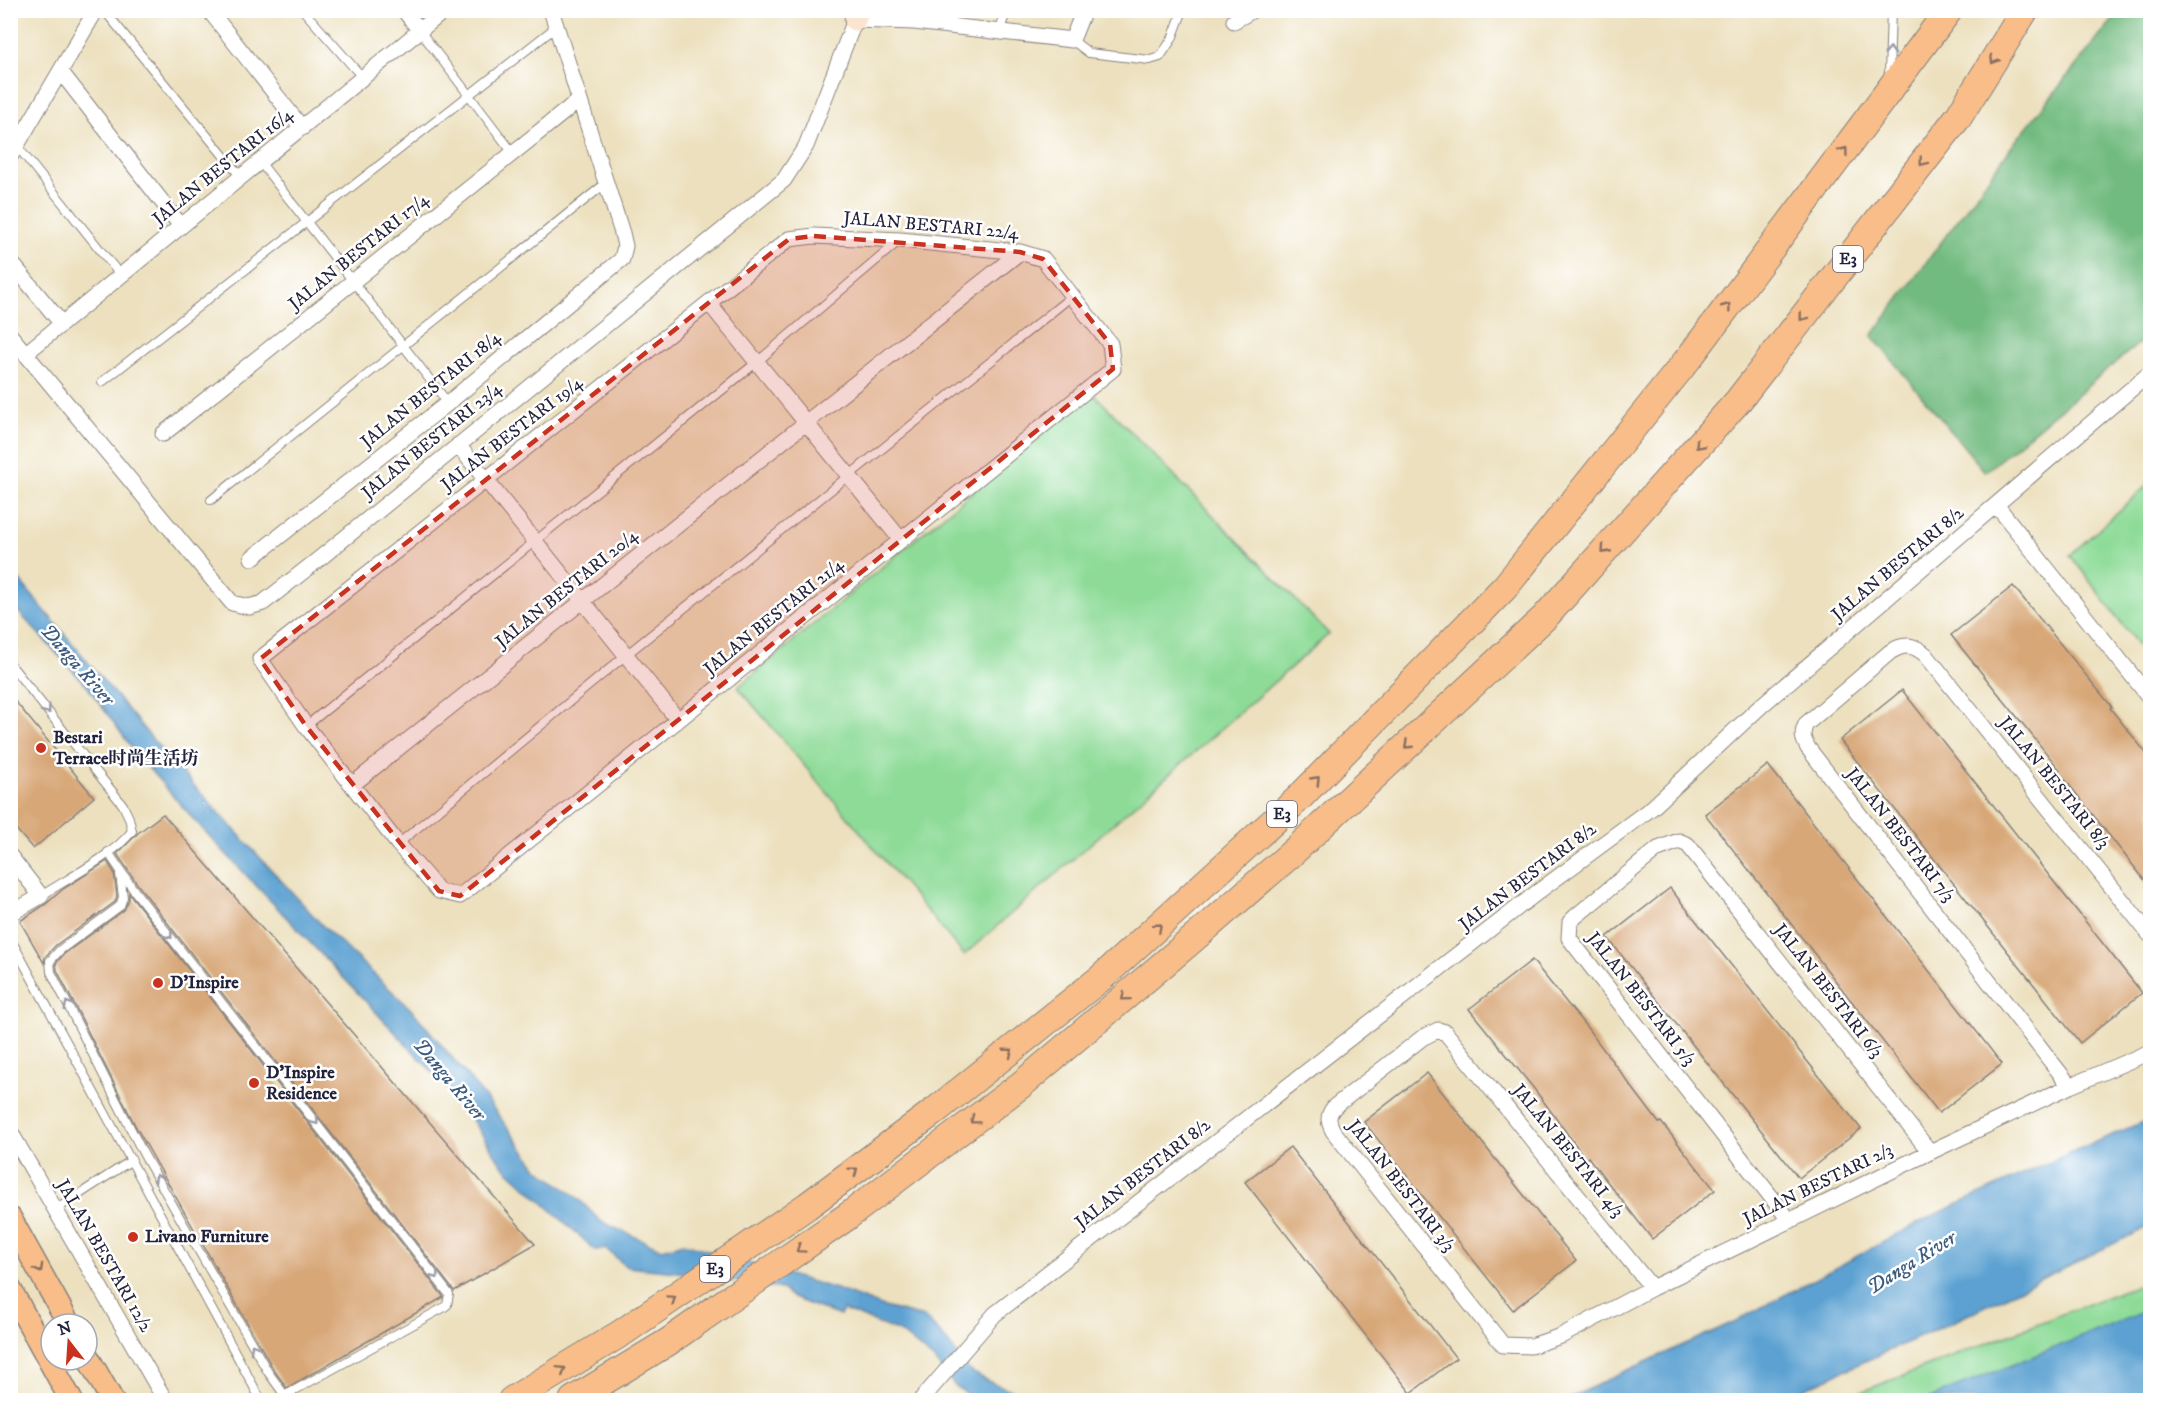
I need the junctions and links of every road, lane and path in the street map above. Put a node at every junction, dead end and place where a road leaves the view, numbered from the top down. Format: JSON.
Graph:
{"nodes":[{"id":1,"x":96,"y":10,"type":"edge"},
{"id":2,"x":104,"y":10,"type":"edge"},
{"id":3,"x":209,"y":10,"type":"edge"},
{"id":4,"x":303,"y":10,"type":"edge"},
{"id":5,"x":405,"y":10,"type":"edge"},
{"id":6,"x":445,"y":10,"type":"edge"},
{"id":7,"x":551,"y":10,"type":"edge"},
{"id":8,"x":1007,"y":10,"type":"edge"},
{"id":9,"x":1084,"y":10,"type":"edge"},
{"id":10,"x":1183,"y":10,"type":"edge"},
{"id":11,"x":1253,"y":10,"type":"edge"},
{"id":12,"x":1891,"y":10,"type":"edge"},
{"id":13,"x":1949,"y":10,"type":"edge"},
{"id":14,"x":2025,"y":10,"type":"edge"},
{"id":15,"x":857,"y":15,"type":"edge"},
{"id":16,"x":916,"y":16,"type":"edge"},
{"id":17,"x":1234,"y":21,"type":"dead end"},
{"id":18,"x":556,"y":27,"type":"junction"},
{"id":19,"x":420,"y":31,"type":"junction"},
{"id":20,"x":999,"y":33,"type":"junction"},
{"id":21,"x":1072,"y":40,"type":"junction"},
{"id":22,"x":61,"y":72,"type":"junction"},
{"id":23,"x":363,"y":78,"type":"junction"},
{"id":24,"x":1889,"y":91,"type":"junction"},
{"id":25,"x":469,"y":94,"type":"junction"},
{"id":26,"x":579,"y":100,"type":"junction"},
{"id":27,"x":302,"y":128,"type":"junction"},
{"id":28,"x":14,"y":151,"type":"edge"},
{"id":29,"x":513,"y":153,"type":"junction"},
{"id":30,"x":260,"y":162,"type":"junction"},
{"id":31,"x":242,"y":177,"type":"junction"},
{"id":32,"x":606,"y":183,"type":"junction"},
{"id":33,"x":307,"y":221,"type":"junction"},
{"id":34,"x":181,"y":226,"type":"junction"},
{"id":35,"x":789,"y":239,"type":"joint"},
{"id":36,"x":900,"y":240,"type":"junction"},
{"id":37,"x":1020,"y":252,"type":"junction"},
{"id":38,"x":10,"y":261,"type":"edge"},
{"id":39,"x":121,"y":276,"type":"junction"},
{"id":40,"x":353,"y":281,"type":"junction"},
{"id":41,"x":1072,"y":296,"type":"junction"},
{"id":42,"x":709,"y":303,"type":"junction"},
{"id":43,"x":62,"y":324,"type":"junction"},
{"id":44,"x":10,"y":335,"type":"edge"},
{"id":45,"x":402,"y":345,"type":"junction"},
{"id":46,"x":25,"y":354,"type":"junction"},
{"id":47,"x":757,"y":363,"type":"junction"},
{"id":48,"x":1113,"y":369,"type":"joint"},
{"id":49,"x":2151,"y":373,"type":"edge"},
{"id":50,"x":102,"y":382,"type":"dead end"},
{"id":51,"x":448,"y":403,"type":"junction"},
{"id":52,"x":806,"y":423,"type":"junction"},
{"id":53,"x":163,"y":434,"type":"dead end"},
{"id":54,"x":459,"y":445,"type":"junction"},
{"id":55,"x":849,"y":476,"type":"junction"},
{"id":56,"x":486,"y":479,"type":"junction"},
{"id":57,"x":211,"y":500,"type":"dead end"},
{"id":58,"x":1997,"y":506,"type":"junction"},
{"id":59,"x":535,"y":540,"type":"junction"},
{"id":60,"x":901,"y":540,"type":"junction"},
{"id":61,"x":252,"y":558,"type":"dead end"},
{"id":62,"x":583,"y":601,"type":"junction"},
{"id":63,"x":626,"y":655,"type":"junction"},
{"id":64,"x":1926,"y":655,"type":"joint"},
{"id":65,"x":10,"y":664,"type":"edge"},
{"id":66,"x":2151,"y":698,"type":"edge"},
{"id":67,"x":678,"y":720,"type":"junction"},
{"id":68,"x":306,"y":726,"type":"junction"},
{"id":69,"x":352,"y":785,"type":"junction"},
{"id":70,"x":398,"y":844,"type":"junction"},
{"id":71,"x":108,"y":852,"type":"junction"},
{"id":72,"x":1695,"y":854,"type":"joint"},
{"id":73,"x":10,"y":856,"type":"edge"},
{"id":74,"x":120,"y":872,"type":"junction"},
{"id":75,"x":41,"y":896,"type":"junction"},
{"id":76,"x":10,"y":914,"type":"edge"},
{"id":77,"x":2151,"y":934,"type":"edge"},
{"id":78,"x":10,"y":938,"type":"edge"},
{"id":79,"x":1453,"y":1039,"type":"joint"},
{"id":80,"x":2151,"y":1052,"type":"edge"},
{"id":81,"x":2070,"y":1086,"type":"junction"},
{"id":82,"x":10,"y":1131,"type":"edge"},
{"id":83,"x":1930,"y":1152,"type":"junction"},
{"id":84,"x":132,"y":1160,"type":"junction"},
{"id":85,"x":55,"y":1210,"type":"junction"},
{"id":86,"x":10,"y":1218,"type":"edge"},
{"id":87,"x":1790,"y":1221,"type":"junction"},
{"id":88,"x":1652,"y":1288,"type":"junction"},
{"id":89,"x":10,"y":1289,"type":"edge"},
{"id":90,"x":62,"y":1312,"type":"edge"},
{"id":91,"x":1503,"y":1345,"type":"joint"},
{"id":92,"x":96,"y":1372,"type":"edge"},
{"id":93,"x":67,"y":1395,"type":"edge"},
{"id":94,"x":286,"y":1397,"type":"junction"},
{"id":95,"x":112,"y":1401,"type":"edge"},
{"id":96,"x":165,"y":1401,"type":"edge"},
{"id":97,"x":261,"y":1401,"type":"edge"},
{"id":98,"x":277,"y":1401,"type":"edge"},
{"id":99,"x":512,"y":1401,"type":"edge"},
{"id":100,"x":573,"y":1401,"type":"edge"},
{"id":101,"x":921,"y":1401,"type":"edge"}],
"edges":[{"from":1,"to":22,"type":"street"},
{"from":2,"to":31,"type":"lane"},
{"from":3,"to":27,"type":"street"},
{"from":4,"to":23,"type":"lane"},
{"from":5,"to":19,"type":"street"},
{"from":6,"to":19,"type":"street","name":"JALAN BESTARI 16/4"},
{"from":7,"to":18,"type":"street"},
{"from":8,"to":20,"type":"lane"},
{"from":9,"to":21,"type":"street"},
{"from":10,"to":21,"type":"lane"},
{"from":11,"to":17,"type":"street"},
{"from":24,"to":12,"type":"lane","one_way":true},
{"from":13,"to":24,"type":"highway","number":"E3"},
{"from":14,"to":100,"type":"highway","number":"E3","one_way":true},
{"from":15,"to":16,"type":"street"},
{"from":15,"to":54,"type":"street","name":"JALAN BESTARI 23/4"},
{"from":16,"to":20,"type":"street"},
{"from":18,"to":25,"type":"lane"},
{"from":18,"to":26,"type":"street"},
{"from":19,"to":23,"type":"street","name":"JALAN BESTARI 16/4"},
{"from":19,"to":25,"type":"lane"},
{"from":20,"to":21,"type":"street"},
{"from":22,"to":28,"type":"street"},
{"from":22,"to":34,"type":"street"},
{"from":23,"to":27,"type":"street","name":"JALAN BESTARI 16/4"},
{"from":99,"to":24,"type":"highway","number":"E3","one_way":true},
{"from":25,"to":29,"type":"lane"},
{"from":25,"to":33,"type":"lane"},
{"from":26,"to":29,"type":"street","name":"JALAN BESTARI 17/4"},
{"from":26,"to":32,"type":"street"},
{"from":27,"to":30,"type":"street","name":"JALAN BESTARI 16/4"},
{"from":28,"to":39,"type":"lane"},
{"from":29,"to":40,"type":"street","name":"JALAN BESTARI 17/4"},
{"from":30,"to":31,"type":"street","name":"JALAN BESTARI 16/4"},
{"from":30,"to":33,"type":"lane"},
{"from":31,"to":34,"type":"street","name":"JALAN BESTARI 16/4"},
{"from":32,"to":45,"type":"lane"},
{"from":32,"to":51,"type":"street","name":"JALAN BESTARI 18/4"},
{"from":33,"to":40,"type":"lane"},
{"from":33,"to":50,"type":"lane"},
{"from":34,"to":39,"type":"street","name":"JALAN BESTARI 16/4"},
{"from":35,"to":36,"type":"street","name":"JALAN BESTARI 22/4"},
{"from":35,"to":42,"type":"street","name":"JALAN BESTARI 19/4"},
{"from":36,"to":37,"type":"street","name":"JALAN BESTARI 22/4"},
{"from":36,"to":47,"type":"lane"},
{"from":37,"to":41,"type":"street","name":"JALAN BESTARI 22/4"},
{"from":37,"to":52,"type":"street","name":"JALAN BESTARI 20/4"},
{"from":38,"to":43,"type":"street"},
{"from":39,"to":43,"type":"street","name":"JALAN BESTARI 16/4"},
{"from":40,"to":45,"type":"lane"},
{"from":40,"to":53,"type":"street","name":"JALAN BESTARI 17/4"},
{"from":41,"to":48,"type":"street","name":"JALAN BESTARI 22/4"},
{"from":41,"to":55,"type":"lane"},
{"from":42,"to":47,"type":"street"},
{"from":42,"to":56,"type":"street","name":"JALAN BESTARI 19/4"},
{"from":43,"to":46,"type":"street","name":"JALAN BESTARI 16/4"},
{"from":44,"to":46,"type":"street","name":"JALAN BESTARI 23/4"},
{"from":45,"to":51,"type":"lane"},
{"from":45,"to":57,"type":"lane"},
{"from":46,"to":54,"type":"street","name":"JALAN BESTARI 23/4"},
{"from":47,"to":52,"type":"street"},
{"from":47,"to":59,"type":"lane"},
{"from":48,"to":60,"type":"street","name":"JALAN BESTARI 21/4"},
{"from":49,"to":58,"type":"street","name":"JALAN BESTARI 8/2"},
{"from":51,"to":61,"type":"street","name":"JALAN BESTARI 18/4"},
{"from":52,"to":55,"type":"street"},
{"from":52,"to":62,"type":"street","name":"JALAN BESTARI 20/4"},
{"from":54,"to":56,"type":"street"},
{"from":55,"to":60,"type":"street"},
{"from":55,"to":63,"type":"lane"},
{"from":56,"to":59,"type":"street"},
{"from":56,"to":68,"type":"street","name":"JALAN BESTARI 19/4"},
{"from":58,"to":66,"type":"street"},
{"from":58,"to":101,"type":"street","name":"JALAN BESTARI 8/2"},
{"from":59,"to":62,"type":"street"},
{"from":59,"to":68,"type":"lane"},
{"from":60,"to":67,"type":"street","name":"JALAN BESTARI 21/4"},
{"from":62,"to":63,"type":"street"},
{"from":62,"to":69,"type":"street","name":"JALAN BESTARI 20/4"},
{"from":63,"to":67,"type":"street"},
{"from":63,"to":70,"type":"lane"},
{"from":64,"to":77,"type":"street","name":"JALAN BESTARI 8/3"},
{"from":64,"to":81,"type":"street","name":"JALAN BESTARI 7/3"},
{"from":65,"to":71,"type":"lane","one_way":true},
{"from":67,"to":70,"type":"street","name":"JALAN BESTARI 21/4"},
{"from":68,"to":69,"type":"street"},
{"from":69,"to":70,"type":"street"},
{"from":71,"to":74,"type":"lane"},
{"from":71,"to":75,"type":"lane"},
{"from":72,"to":83,"type":"street","name":"JALAN BESTARI 6/3"},
{"from":72,"to":87,"type":"street","name":"JALAN BESTARI 5/3"},
{"from":73,"to":75,"type":"street"},
{"from":94,"to":74,"type":"lane","one_way":true},
{"from":74,"to":94,"type":"lane","one_way":true},
{"from":75,"to":76,"type":"street"},
{"from":78,"to":84,"type":"lane"},
{"from":79,"to":88,"type":"street","name":"JALAN BESTARI 4/3"},
{"from":79,"to":91,"type":"street","name":"JALAN BESTARI 3/3"},
{"from":80,"to":81,"type":"street","name":"JALAN BESTARI 2/3"},
{"from":81,"to":83,"type":"street","name":"JALAN BESTARI 2/3"},
{"from":82,"to":85,"type":"street","name":"JALAN BESTARI 12/2"},
{"from":83,"to":87,"type":"street","name":"JALAN BESTARI 2/3"},
{"from":84,"to":85,"type":"lane"},
{"from":84,"to":97,"type":"lane"},
{"from":85,"to":96,"type":"street","name":"JALAN BESTARI 12/2"},
{"from":86,"to":90,"type":"main road","one_way":true},
{"from":87,"to":88,"type":"street","name":"JALAN BESTARI 2/3"},
{"from":88,"to":91,"type":"street","name":"JALAN BESTARI 2/3"},
{"from":89,"to":93,"type":"main road"},
{"from":92,"to":95,"type":"main road"},
{"from":94,"to":98,"type":"lane"}]}
